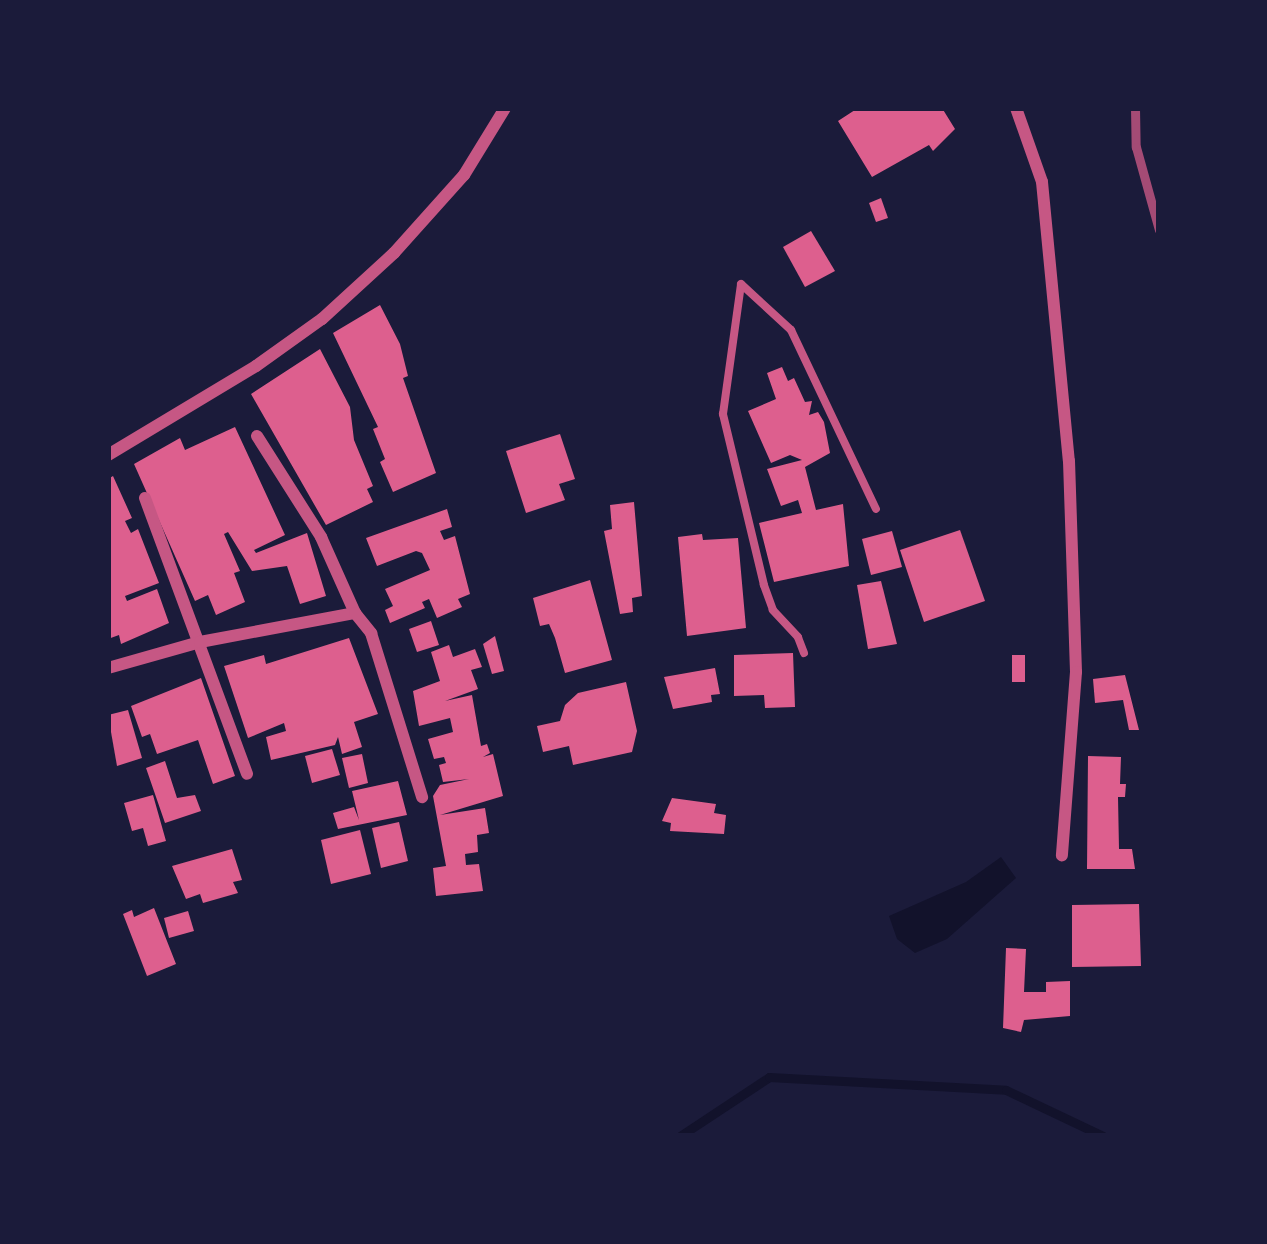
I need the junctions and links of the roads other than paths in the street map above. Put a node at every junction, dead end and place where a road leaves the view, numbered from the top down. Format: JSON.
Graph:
{"nodes":[{"id":1,"x":505,"y":108,"type":"edge"},
{"id":2,"x":1016,"y":108,"type":"edge"},
{"id":3,"x":257,"y":436,"type":"dead end"},
{"id":4,"x":108,"y":455,"type":"edge"},
{"id":5,"x":146,"y":498,"type":"dead end"},
{"id":6,"x":876,"y":509,"type":"dead end"},
{"id":7,"x":356,"y":613,"type":"junction"},
{"id":8,"x":200,"y":642,"type":"junction"},
{"id":9,"x":804,"y":653,"type":"dead end"},
{"id":10,"x":108,"y":668,"type":"edge"},
{"id":11,"x":247,"y":774,"type":"dead end"},
{"id":12,"x":422,"y":797,"type":"dead end"},
{"id":13,"x":1061,"y":855,"type":"dead end"}],
"edges":[{"from":1,"to":4,"type":"street"},
{"from":2,"to":13,"type":"street"},
{"from":3,"to":7,"type":"street"},
{"from":5,"to":8,"type":"street"},
{"from":6,"to":9,"type":"lane"},
{"from":7,"to":8,"type":"street"},
{"from":7,"to":12,"type":"street"},
{"from":8,"to":10,"type":"street"},
{"from":8,"to":11,"type":"street"}]}
